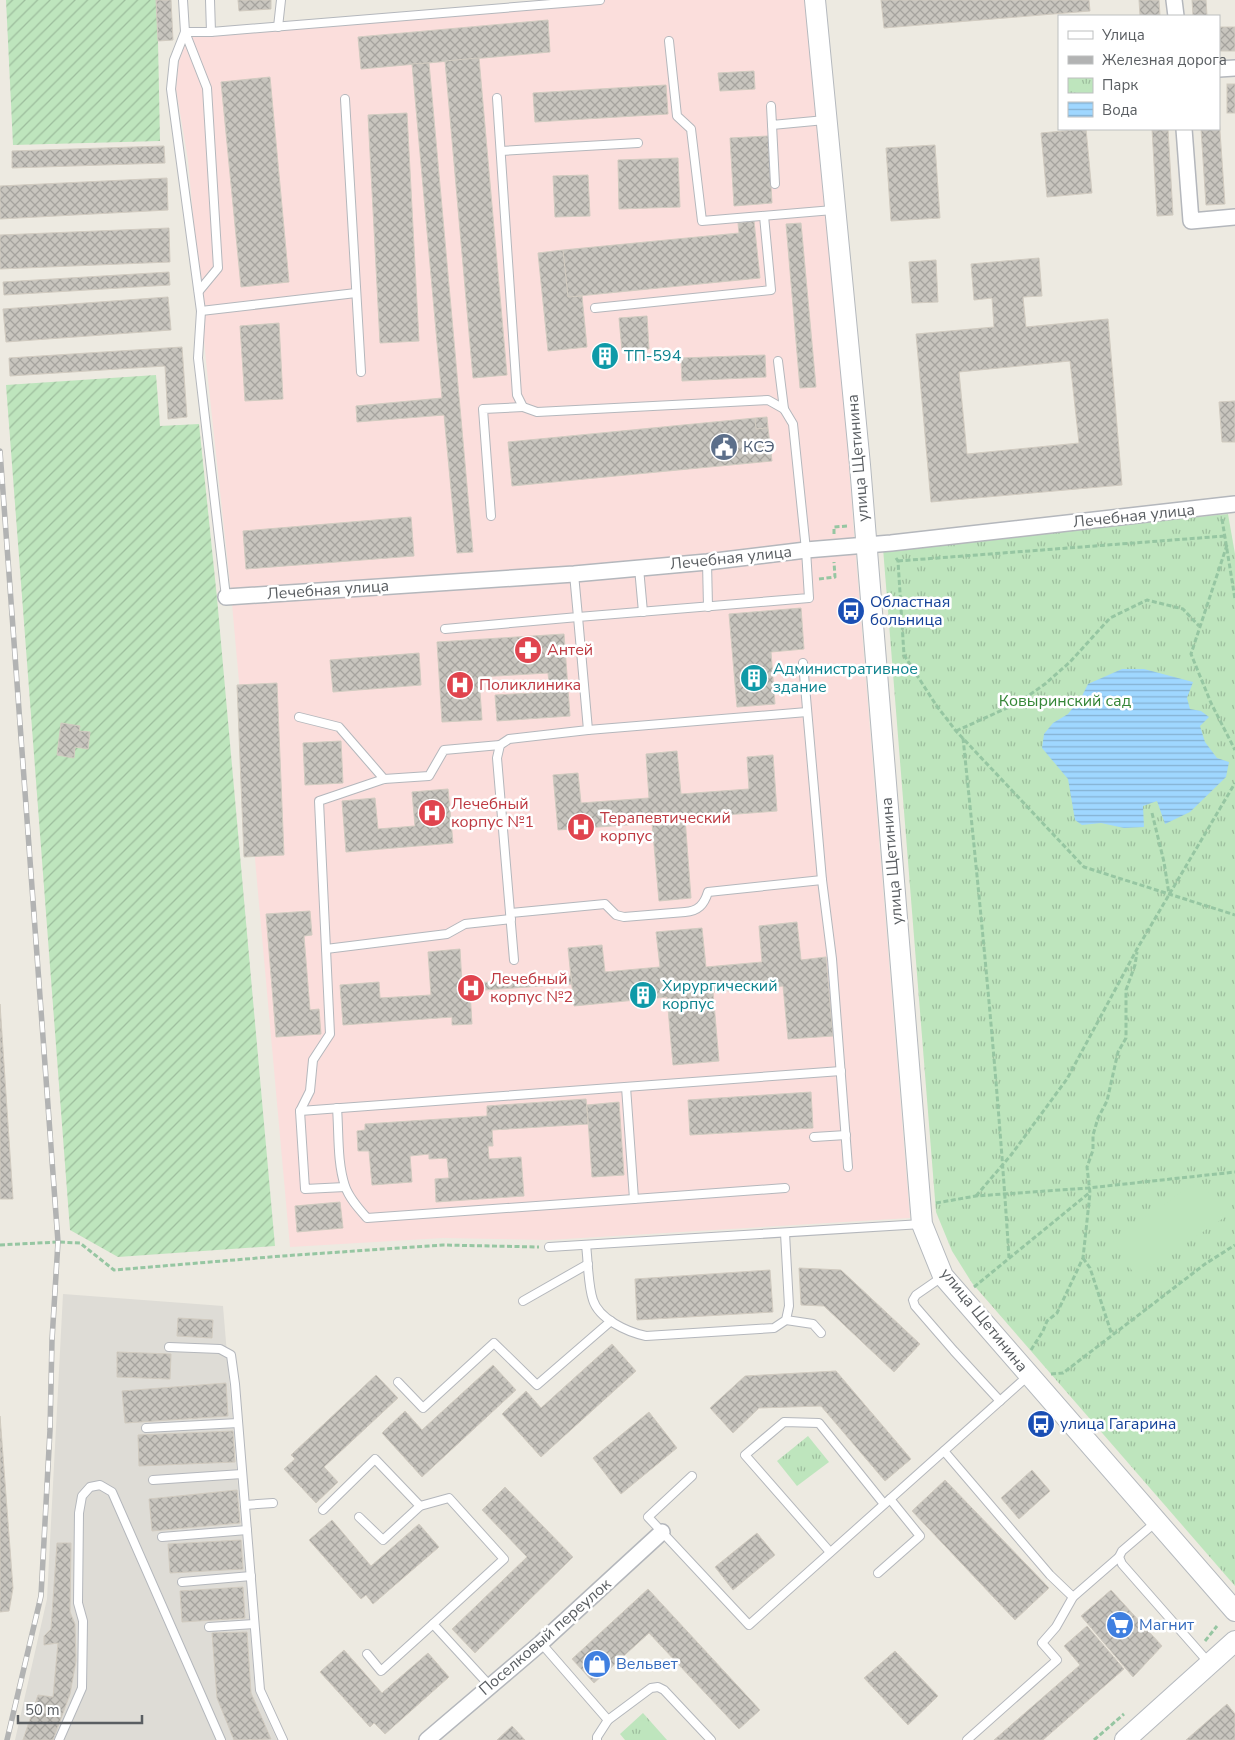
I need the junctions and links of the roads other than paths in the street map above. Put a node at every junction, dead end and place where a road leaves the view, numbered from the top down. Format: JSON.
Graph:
{"nodes":[{"id":1,"x":183,"y":0,"type":"edge"},
{"id":2,"x":210,"y":0,"type":"edge"},
{"id":3,"x":281,"y":0,"type":"edge"},
{"id":4,"x":600,"y":0,"type":"edge"},
{"id":5,"x":815,"y":0,"type":"edge"},
{"id":6,"x":1174,"y":0,"type":"edge"},
{"id":7,"x":1176,"y":15,"type":"edge"},
{"id":8,"x":278,"y":26,"type":"junction"},
{"id":9,"x":185,"y":32,"type":"junction"},
{"id":10,"x":211,"y":32,"type":"junction"},
{"id":11,"x":669,"y":41,"type":"dead end"},
{"id":12,"x":1235,"y":68,"type":"edge"},
{"id":13,"x":1220,"y":69,"type":"edge"},
{"id":14,"x":497,"y":98,"type":"dead end"},
{"id":15,"x":345,"y":99,"type":"dead end"},
{"id":16,"x":771,"y":106,"type":"dead end"},
{"id":17,"x":827,"y":119,"type":"junction"},
{"id":18,"x":772,"y":125,"type":"junction"},
{"id":19,"x":1184,"y":130,"type":"edge"},
{"id":20,"x":638,"y":143,"type":"dead end"},
{"id":21,"x":501,"y":151,"type":"junction"},
{"id":22,"x":775,"y":184,"type":"dead end"},
{"id":23,"x":835,"y":210,"type":"junction"},
{"id":24,"x":764,"y":216,"type":"junction"},
{"id":25,"x":1235,"y":217,"type":"edge"},
{"id":26,"x":199,"y":291,"type":"junction"},
{"id":27,"x":356,"y":294,"type":"junction"},
{"id":28,"x":596,"y":308,"type":"dead end"},
{"id":29,"x":201,"y":311,"type":"junction"},
{"id":30,"x":778,"y":361,"type":"dead end"},
{"id":31,"x":361,"y":372,"type":"dead end"},
{"id":32,"x":523,"y":407,"type":"junction"},
{"id":33,"x":784,"y":409,"type":"junction"},
{"id":34,"x":1228,"y":505,"type":"edge"},
{"id":35,"x":491,"y":516,"type":"dead end"},
{"id":36,"x":867,"y":545,"type":"junction"},
{"id":37,"x":806,"y":550,"type":"junction"},
{"id":38,"x":707,"y":562,"type":"junction"},
{"id":39,"x":639,"y":568,"type":"junction"},
{"id":40,"x":574,"y":574,"type":"junction"},
{"id":41,"x":226,"y":597,"type":"joint"},
{"id":42,"x":708,"y":607,"type":"junction"},
{"id":43,"x":643,"y":612,"type":"junction"},
{"id":44,"x":578,"y":617,"type":"junction"},
{"id":45,"x":446,"y":629,"type":"dead end"},
{"id":46,"x":803,"y":663,"type":"dead end"},
{"id":47,"x":807,"y":712,"type":"junction"},
{"id":48,"x":299,"y":717,"type":"dead end"},
{"id":49,"x":588,"y":730,"type":"junction"},
{"id":50,"x":500,"y":746,"type":"junction"},
{"id":51,"x":384,"y":779,"type":"junction"},
{"id":52,"x":822,"y":880,"type":"junction"},
{"id":53,"x":511,"y":916,"type":"junction"},
{"id":54,"x":326,"y":949,"type":"junction"},
{"id":55,"x":514,"y":960,"type":"dead end"},
{"id":56,"x":841,"y":1072,"type":"junction"},
{"id":57,"x":626,"y":1087,"type":"junction"},
{"id":58,"x":337,"y":1108,"type":"junction"},
{"id":59,"x":300,"y":1111,"type":"junction"},
{"id":60,"x":846,"y":1135,"type":"junction"},
{"id":61,"x":814,"y":1137,"type":"dead end"},
{"id":62,"x":848,"y":1166,"type":"dead end"},
{"id":63,"x":345,"y":1187,"type":"junction"},
{"id":64,"x":785,"y":1188,"type":"dead end"},
{"id":65,"x":634,"y":1199,"type":"junction"},
{"id":66,"x":921,"y":1215,"type":"junction"},
{"id":67,"x":785,"y":1233,"type":"junction"},
{"id":68,"x":586,"y":1245,"type":"junction"},
{"id":69,"x":549,"y":1247,"type":"road end"},
{"id":70,"x":588,"y":1264,"type":"junction"},
{"id":71,"x":944,"y":1276,"type":"junction"},
{"id":72,"x":523,"y":1301,"type":"dead end"},
{"id":73,"x":786,"y":1320,"type":"junction"},
{"id":74,"x":611,"y":1321,"type":"junction"},
{"id":75,"x":821,"y":1333,"type":"dead end"},
{"id":76,"x":169,"y":1347,"type":"dead end"},
{"id":77,"x":1025,"y":1370,"type":"junction"},
{"id":78,"x":398,"y":1382,"type":"dead end"},
{"id":79,"x":1000,"y":1401,"type":"junction"},
{"id":80,"x":238,"y":1423,"type":"junction"},
{"id":81,"x":146,"y":1428,"type":"dead end"},
{"id":82,"x":944,"y":1451,"type":"junction"},
{"id":83,"x":242,"y":1474,"type":"junction"},
{"id":84,"x":692,"y":1476,"type":"dead end"},
{"id":85,"x":153,"y":1480,"type":"dead end"},
{"id":86,"x":887,"y":1501,"type":"junction"},
{"id":87,"x":273,"y":1503,"type":"dead end"},
{"id":88,"x":245,"y":1505,"type":"junction"},
{"id":89,"x":420,"y":1506,"type":"junction"},
{"id":90,"x":323,"y":1510,"type":"dead end"},
{"id":91,"x":359,"y":1517,"type":"dead end"},
{"id":92,"x":1158,"y":1521,"type":"junction"},
{"id":93,"x":247,"y":1530,"type":"junction"},
{"id":94,"x":662,"y":1532,"type":"junction"},
{"id":95,"x":162,"y":1537,"type":"dead end"},
{"id":96,"x":830,"y":1552,"type":"junction"},
{"id":97,"x":1119,"y":1557,"type":"junction"},
{"id":98,"x":878,"y":1573,"type":"dead end"},
{"id":99,"x":250,"y":1576,"type":"junction"},
{"id":100,"x":182,"y":1582,"type":"dead end"},
{"id":101,"x":1073,"y":1597,"type":"junction"},
{"id":102,"x":1235,"y":1611,"type":"edge"},
{"id":103,"x":254,"y":1624,"type":"junction"},
{"id":104,"x":433,"y":1624,"type":"junction"},
{"id":105,"x":209,"y":1627,"type":"dead end"},
{"id":106,"x":1235,"y":1641,"type":"edge"},
{"id":107,"x":541,"y":1643,"type":"junction"},
{"id":108,"x":367,"y":1654,"type":"dead end"},
{"id":109,"x":1210,"y":1664,"type":"junction"},
{"id":110,"x":490,"y":1686,"type":"junction"},
{"id":111,"x":608,"y":1720,"type":"junction"},
{"id":112,"x":59,"y":1740,"type":"edge"},
{"id":113,"x":221,"y":1740,"type":"edge"},
{"id":114,"x":283,"y":1740,"type":"edge"},
{"id":115,"x":427,"y":1740,"type":"edge"},
{"id":116,"x":597,"y":1740,"type":"edge"},
{"id":117,"x":711,"y":1740,"type":"edge"},
{"id":118,"x":967,"y":1740,"type":"edge"},
{"id":119,"x":1127,"y":1740,"type":"edge"}],
"edges":[{"from":1,"to":9,"type":"lane"},
{"from":2,"to":10,"type":"lane"},
{"from":3,"to":8,"type":"lane"},
{"from":4,"to":8,"type":"lane"},
{"from":5,"to":17,"type":"street","name":"улица Щетинина"},
{"from":6,"to":7,"type":"street"},
{"from":8,"to":10,"type":"lane"},
{"from":9,"to":10,"type":"lane"},
{"from":9,"to":26,"type":"lane"},
{"from":9,"to":26,"type":"lane"},
{"from":11,"to":24,"type":"lane"},
{"from":12,"to":13,"type":"street"},
{"from":14,"to":21,"type":"lane"},
{"from":15,"to":27,"type":"lane"},
{"from":16,"to":18,"type":"lane"},
{"from":17,"to":18,"type":"lane"},
{"from":17,"to":23,"type":"street","name":"улица Щетинина"},
{"from":18,"to":22,"type":"lane"},
{"from":19,"to":25,"type":"street"},
{"from":20,"to":21,"type":"lane"},
{"from":21,"to":32,"type":"lane"},
{"from":23,"to":24,"type":"lane"},
{"from":23,"to":36,"type":"street","name":"улица Щетинина"},
{"from":24,"to":28,"type":"lane"},
{"from":26,"to":29,"type":"lane"},
{"from":27,"to":29,"type":"lane"},
{"from":27,"to":31,"type":"lane"},
{"from":29,"to":41,"type":"lane"},
{"from":30,"to":33,"type":"lane"},
{"from":32,"to":33,"type":"lane"},
{"from":32,"to":35,"type":"lane"},
{"from":33,"to":37,"type":"lane"},
{"from":34,"to":36,"type":"street","name":"Лечебная улица"},
{"from":36,"to":37,"type":"street","name":"Лечебная улица"},
{"from":36,"to":66,"type":"street","name":"улица Щетинина"},
{"from":37,"to":38,"type":"street","name":"Лечебная улица"},
{"from":37,"to":42,"type":"lane"},
{"from":38,"to":39,"type":"street","name":"Лечебная улица"},
{"from":38,"to":42,"type":"lane"},
{"from":39,"to":40,"type":"street","name":"Лечебная улица"},
{"from":39,"to":43,"type":"lane"},
{"from":40,"to":41,"type":"street","name":"Лечебная улица"},
{"from":40,"to":44,"type":"lane"},
{"from":42,"to":43,"type":"lane"},
{"from":43,"to":44,"type":"lane"},
{"from":44,"to":45,"type":"lane"},
{"from":44,"to":49,"type":"lane"},
{"from":46,"to":47,"type":"lane"},
{"from":47,"to":49,"type":"lane"},
{"from":47,"to":52,"type":"lane"},
{"from":48,"to":51,"type":"lane"},
{"from":49,"to":50,"type":"lane"},
{"from":50,"to":51,"type":"lane"},
{"from":50,"to":53,"type":"lane"},
{"from":51,"to":54,"type":"lane"},
{"from":52,"to":53,"type":"lane"},
{"from":52,"to":56,"type":"lane"},
{"from":53,"to":54,"type":"lane"},
{"from":53,"to":55,"type":"lane"},
{"from":54,"to":59,"type":"lane"},
{"from":56,"to":57,"type":"lane"},
{"from":56,"to":60,"type":"lane"},
{"from":57,"to":58,"type":"lane"},
{"from":57,"to":65,"type":"lane"},
{"from":58,"to":59,"type":"lane"},
{"from":58,"to":63,"type":"lane"},
{"from":59,"to":63,"type":"lane"},
{"from":60,"to":61,"type":"lane"},
{"from":60,"to":62,"type":"lane"},
{"from":63,"to":65,"type":"lane"},
{"from":64,"to":65,"type":"lane"},
{"from":66,"to":67,"type":"lane"},
{"from":66,"to":71,"type":"street","name":"улица Щетинина"},
{"from":67,"to":68,"type":"lane"},
{"from":67,"to":73,"type":"lane"},
{"from":68,"to":69,"type":"lane"},
{"from":68,"to":70,"type":"lane"},
{"from":70,"to":72,"type":"lane"},
{"from":70,"to":74,"type":"lane"},
{"from":71,"to":77,"type":"street","name":"улица Щетинина"},
{"from":71,"to":79,"type":"lane"},
{"from":73,"to":74,"type":"lane"},
{"from":73,"to":75,"type":"lane"},
{"from":74,"to":78,"type":"lane"},
{"from":76,"to":80,"type":"lane"},
{"from":77,"to":79,"type":"lane"},
{"from":77,"to":92,"type":"street","name":"улица Щетинина"},
{"from":79,"to":82,"type":"lane"},
{"from":80,"to":81,"type":"lane"},
{"from":80,"to":83,"type":"lane"},
{"from":82,"to":86,"type":"lane"},
{"from":82,"to":101,"type":"lane"},
{"from":83,"to":85,"type":"lane"},
{"from":83,"to":88,"type":"lane"},
{"from":84,"to":94,"type":"lane"},
{"from":86,"to":96,"type":"lane"},
{"from":86,"to":96,"type":"lane"},
{"from":86,"to":98,"type":"lane"},
{"from":87,"to":88,"type":"lane"},
{"from":88,"to":93,"type":"lane"},
{"from":89,"to":90,"type":"lane"},
{"from":89,"to":91,"type":"lane"},
{"from":89,"to":104,"type":"lane"},
{"from":92,"to":97,"type":"lane"},
{"from":92,"to":102,"type":"street","name":"улица Щетинина"},
{"from":93,"to":95,"type":"lane"},
{"from":93,"to":99,"type":"lane"},
{"from":94,"to":96,"type":"lane"},
{"from":94,"to":107,"type":"street","name":"Поселковый переулок"},
{"from":97,"to":101,"type":"lane"},
{"from":97,"to":109,"type":"lane"},
{"from":99,"to":100,"type":"lane"},
{"from":99,"to":103,"type":"lane"},
{"from":101,"to":118,"type":"lane"},
{"from":103,"to":105,"type":"lane"},
{"from":103,"to":114,"type":"lane"},
{"from":104,"to":108,"type":"lane"},
{"from":104,"to":110,"type":"lane"},
{"from":106,"to":109,"type":"street"},
{"from":107,"to":110,"type":"street","name":"Поселковый переулок"},
{"from":107,"to":111,"type":"lane"},
{"from":109,"to":119,"type":"street"},
{"from":110,"to":115,"type":"street","name":"Поселковый переулок"},
{"from":111,"to":116,"type":"lane"},
{"from":111,"to":117,"type":"lane"},
{"from":112,"to":113,"type":"lane"}]}
